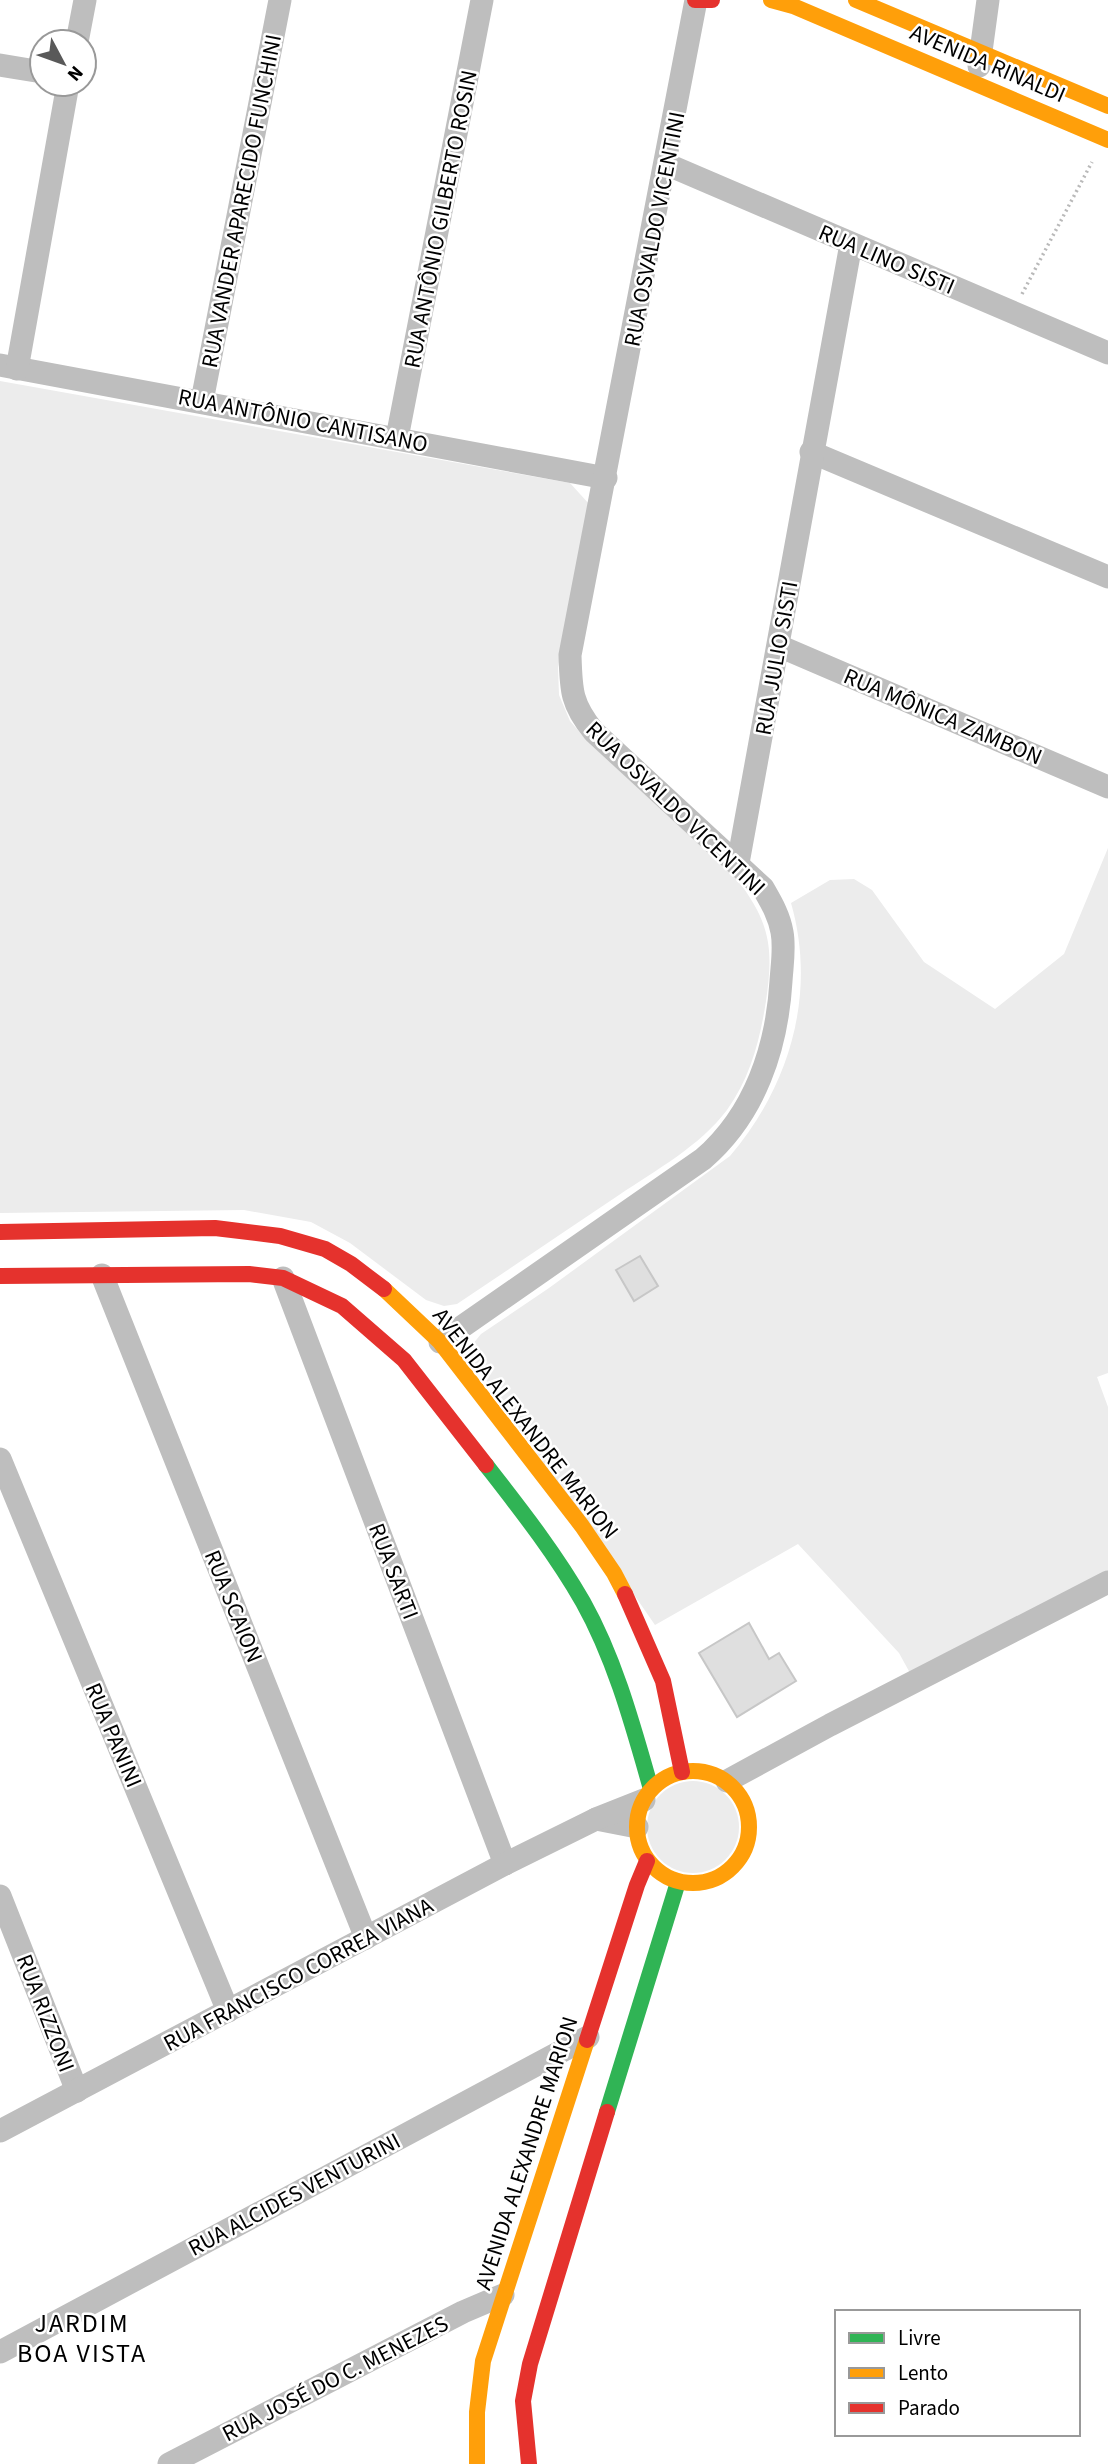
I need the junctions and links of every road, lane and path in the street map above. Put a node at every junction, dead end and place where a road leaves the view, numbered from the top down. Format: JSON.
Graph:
{"nodes":[{"id":1,"x":86,"y":0,"type":"edge"},
{"id":2,"x":280,"y":0,"type":"edge"},
{"id":3,"x":482,"y":0,"type":"edge"},
{"id":4,"x":696,"y":0,"type":"edge"},
{"id":5,"x":712,"y":0,"type":"edge"},
{"id":6,"x":771,"y":0,"type":"edge"},
{"id":7,"x":856,"y":0,"type":"edge"},
{"id":8,"x":988,"y":0,"type":"edge"},
{"id":9,"x":80,"y":28,"type":"edge"},
{"id":10,"x":980,"y":52,"type":"junction"},
{"id":11,"x":0,"y":65,"type":"edge"},
{"id":12,"x":28,"y":70,"type":"edge"},
{"id":13,"x":978,"y":83,"type":"junction"},
{"id":14,"x":65,"y":98,"type":"edge"},
{"id":15,"x":1108,"y":106,"type":"edge"},
{"id":16,"x":1106,"y":139,"type":"edge"},
{"id":17,"x":666,"y":164,"type":"junction"},
{"id":18,"x":851,"y":244,"type":"junction"},
{"id":19,"x":1012,"y":312,"type":"junction"},
{"id":20,"x":1108,"y":353,"type":"edge"},
{"id":21,"x":8,"y":367,"type":"edge"},
{"id":22,"x":202,"y":401,"type":"junction"},
{"id":23,"x":397,"y":438,"type":"junction"},
{"id":24,"x":811,"y":452,"type":"junction"},
{"id":25,"x":606,"y":478,"type":"junction"},
{"id":26,"x":1108,"y":577,"type":"edge"},
{"id":27,"x":779,"y":646,"type":"junction"},
{"id":28,"x":1108,"y":787,"type":"edge"},
{"id":29,"x":738,"y":863,"type":"junction"},
{"id":30,"x":0,"y":1232,"type":"edge"},
{"id":31,"x":102,"y":1275,"type":"junction"},
{"id":32,"x":0,"y":1276,"type":"edge"},
{"id":33,"x":284,"y":1278,"type":"junction"},
{"id":34,"x":439,"y":1342,"type":"junction"},
{"id":35,"x":0,"y":1459,"type":"edge"},
{"id":36,"x":1108,"y":1582,"type":"edge"},
{"id":37,"x":682,"y":1772,"type":"junction"},
{"id":38,"x":727,"y":1781,"type":"junction"},
{"id":39,"x":647,"y":1795,"type":"junction"},
{"id":40,"x":596,"y":1819,"type":"junction"},
{"id":41,"x":637,"y":1827,"type":"junction"},
{"id":42,"x":647,"y":1861,"type":"junction"},
{"id":43,"x":505,"y":1864,"type":"junction"},
{"id":44,"x":678,"y":1882,"type":"junction"},
{"id":45,"x":0,"y":1896,"type":"edge"},
{"id":46,"x":366,"y":1938,"type":"junction"},
{"id":47,"x":229,"y":2011,"type":"junction"},
{"id":48,"x":588,"y":2037,"type":"junction"},
{"id":49,"x":77,"y":2091,"type":"junction"},
{"id":50,"x":0,"y":2131,"type":"edge"},
{"id":51,"x":503,"y":2295,"type":"junction"},
{"id":52,"x":0,"y":2352,"type":"edge"},
{"id":53,"x":169,"y":2464,"type":"edge"},
{"id":54,"x":477,"y":2464,"type":"edge"},
{"id":55,"x":529,"y":2464,"type":"edge"}],
"edges":[{"from":1,"to":9,"type":"street"},
{"from":2,"to":22,"type":"street","name":"RUA VANDER APARECIDO FUNCHINI"},
{"from":3,"to":23,"type":"street","name":"RUA ANTÔNIO GILBERTO ROSIN"},
{"from":4,"to":5,"type":"street"},
{"from":4,"to":17,"type":"street","name":"RUA OSVALDO VICENTINI"},
{"from":6,"to":13,"type":"street","name":"AVENIDA RINALDI"},
{"from":7,"to":10,"type":"street","name":"AVENIDA RINALDI"},
{"from":8,"to":10,"type":"street"},
{"from":10,"to":13,"type":"street"},
{"from":10,"to":15,"type":"street","name":"AVENIDA RINALDI"},
{"from":11,"to":12,"type":"street"},
{"from":13,"to":16,"type":"street","name":"AVENIDA RINALDI"},
{"from":14,"to":21,"type":"street"},
{"from":16,"to":19,"type":"path"},
{"from":17,"to":18,"type":"street","name":"RUA LINO SISTI"},
{"from":17,"to":25,"type":"street","name":"RUA OSVALDO VICENTINI"},
{"from":18,"to":19,"type":"street","name":"RUA LINO SISTI"},
{"from":18,"to":24,"type":"street","name":"RUA JULIO SISTI"},
{"from":19,"to":20,"type":"street","name":"RUA LINO SISTI"},
{"from":21,"to":22,"type":"street","name":"RUA ANTÔNIO CANTISANO"},
{"from":22,"to":23,"type":"street","name":"RUA ANTÔNIO CANTISANO"},
{"from":23,"to":25,"type":"street","name":"RUA ANTÔNIO CANTISANO"},
{"from":24,"to":26,"type":"street"},
{"from":24,"to":27,"type":"street","name":"RUA JULIO SISTI"},
{"from":25,"to":29,"type":"street","name":"RUA OSVALDO VICENTINI"},
{"from":27,"to":28,"type":"street","name":"RUA MÔNICA ZAMBON"},
{"from":27,"to":29,"type":"street","name":"RUA JULIO SISTI"},
{"from":29,"to":34,"type":"street","name":"RUA OSVALDO VICENTINI"},
{"from":30,"to":34,"type":"street","name":"AVENIDA ALEXANDRE MARION"},
{"from":31,"to":32,"type":"street"},
{"from":31,"to":33,"type":"street"},
{"from":31,"to":46,"type":"street","name":"RUA SCAION"},
{"from":33,"to":39,"type":"street"},
{"from":33,"to":43,"type":"street","name":"RUA SARTI"},
{"from":34,"to":37,"type":"street","name":"AVENIDA ALEXANDRE MARION"},
{"from":35,"to":47,"type":"street","name":"RUA PANINI"},
{"from":36,"to":38,"type":"street"},
{"from":37,"to":38,"type":"street"},
{"from":37,"to":39,"type":"street"},
{"from":38,"to":44,"type":"street"},
{"from":39,"to":40,"type":"street","name":"RUA FRANCISCO CORREA VIANA"},
{"from":39,"to":41,"type":"street"},
{"from":40,"to":41,"type":"street"},
{"from":40,"to":43,"type":"street","name":"RUA FRANCISCO CORREA VIANA"},
{"from":41,"to":42,"type":"street"},
{"from":42,"to":44,"type":"street"},
{"from":42,"to":48,"type":"street","name":"AVENIDA ALEXANDRE MARION"},
{"from":43,"to":46,"type":"street","name":"RUA FRANCISCO CORREA VIANA"},
{"from":44,"to":55,"type":"street"},
{"from":45,"to":49,"type":"street","name":"RUA RIZZONI"},
{"from":46,"to":47,"type":"street","name":"RUA FRANCISCO CORREA VIANA"},
{"from":47,"to":49,"type":"street","name":"RUA FRANCISCO CORREA VIANA"},
{"from":48,"to":51,"type":"street","name":"AVENIDA ALEXANDRE MARION"},
{"from":48,"to":52,"type":"street","name":"RUA ALCIDES VENTURINI"},
{"from":49,"to":50,"type":"street","name":"RUA FRANCISCO CORREA VIANA"},
{"from":51,"to":53,"type":"street","name":"RUA JOSÉ DO C. MENEZES"},
{"from":51,"to":54,"type":"street","name":"AVENIDA ALEXANDRE MARION"}]}
